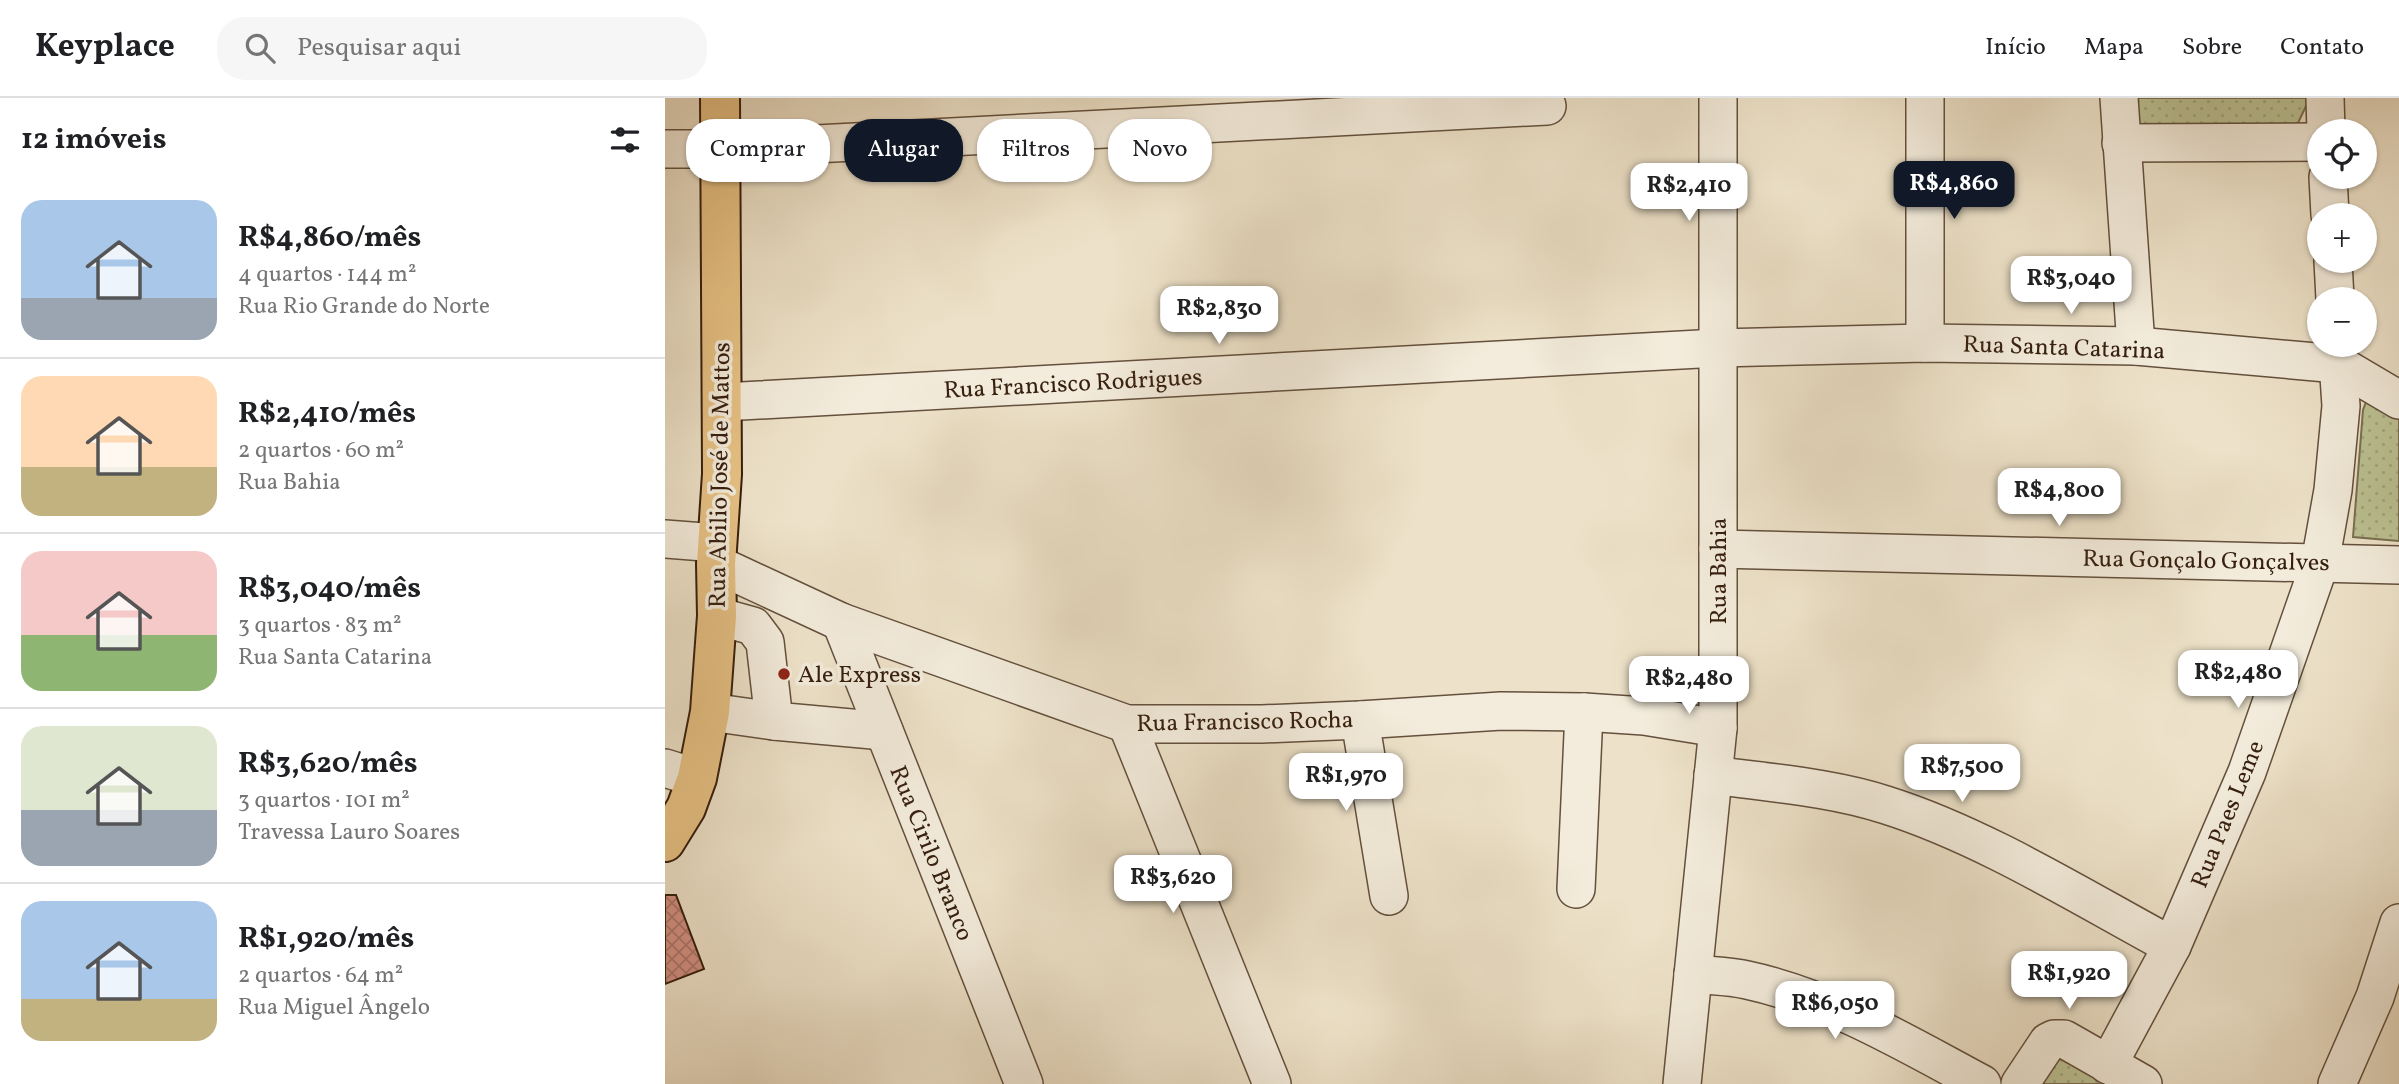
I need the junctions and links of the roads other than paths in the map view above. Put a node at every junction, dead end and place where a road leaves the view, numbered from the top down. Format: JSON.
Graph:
{"nodes":[{"id":1,"x":720,"y":98,"type":"edge"},
{"id":2,"x":1718,"y":98,"type":"edge"},
{"id":3,"x":1925,"y":98,"type":"edge"},
{"id":4,"x":2119,"y":98,"type":"edge"},
{"id":5,"x":2325,"y":98,"type":"edge"},
{"id":6,"x":1548,"y":106,"type":"dead end"},
{"id":7,"x":720,"y":119,"type":"edge"},
{"id":8,"x":2326,"y":119,"type":"edge"},
{"id":9,"x":2307,"y":142,"type":"edge"},
{"id":10,"x":830,"y":143,"type":"edge"},
{"id":11,"x":2121,"y":143,"type":"junction"},
{"id":12,"x":665,"y":149,"type":"edge"},
{"id":13,"x":686,"y":149,"type":"edge"},
{"id":14,"x":720,"y":182,"type":"edge"},
{"id":15,"x":1925,"y":343,"type":"junction"},
{"id":16,"x":2136,"y":346,"type":"junction"},
{"id":17,"x":1718,"y":348,"type":"junction"},
{"id":18,"x":2307,"y":354,"type":"edge"},
{"id":19,"x":2338,"y":357,"type":"edge"},
{"id":20,"x":2341,"y":357,"type":"edge"},
{"id":21,"x":2399,"y":400,"type":"edge"},
{"id":22,"x":723,"y":402,"type":"junction"},
{"id":23,"x":665,"y":539,"type":"edge"},
{"id":24,"x":1718,"y":549,"type":"junction"},
{"id":25,"x":717,"y":553,"type":"junction"},
{"id":26,"x":2320,"y":563,"type":"junction"},
{"id":27,"x":2399,"y":565,"type":"edge"},
{"id":28,"x":717,"y":616,"type":"junction"},
{"id":29,"x":841,"y":622,"type":"junction"},
{"id":30,"x":710,"y":712,"type":"junction"},
{"id":31,"x":1584,"y":712,"type":"junction"},
{"id":32,"x":1360,"y":720,"type":"junction"},
{"id":33,"x":774,"y":721,"type":"junction"},
{"id":34,"x":1127,"y":724,"type":"junction"},
{"id":35,"x":1718,"y":728,"type":"junction"},
{"id":36,"x":884,"y":731,"type":"junction"},
{"id":37,"x":681,"y":773,"type":"edge"},
{"id":38,"x":1713,"y":775,"type":"junction"},
{"id":39,"x":665,"y":842,"type":"edge"},
{"id":40,"x":1576,"y":889,"type":"dead end"},
{"id":41,"x":1389,"y":896,"type":"dead end"},
{"id":42,"x":2399,"y":923,"type":"edge"},
{"id":43,"x":2172,"y":946,"type":"junction"},
{"id":44,"x":1693,"y":974,"type":"junction"},
{"id":45,"x":2108,"y":1065,"type":"junction"},
{"id":46,"x":1024,"y":1084,"type":"edge"},
{"id":47,"x":1272,"y":1084,"type":"edge"},
{"id":48,"x":1682,"y":1084,"type":"edge"},
{"id":49,"x":1982,"y":1084,"type":"edge"},
{"id":50,"x":2020,"y":1084,"type":"edge"},
{"id":51,"x":2143,"y":1084,"type":"edge"},
{"id":52,"x":2337,"y":1084,"type":"edge"}],
"edges":[{"from":1,"to":7,"type":"main road","name":"Rua Abilio José de Mattos"},
{"from":2,"to":17,"type":"street","name":"Rua Bahia"},
{"from":3,"to":15,"type":"street"},
{"from":4,"to":11,"type":"street"},
{"from":5,"to":8,"type":"street"},
{"from":6,"to":10,"type":"street"},
{"from":9,"to":11,"type":"street"},
{"from":11,"to":16,"type":"street"},
{"from":12,"to":13,"type":"street"},
{"from":14,"to":22,"type":"main road","name":"Rua Abilio José de Mattos"},
{"from":15,"to":16,"type":"street","name":"Rua Santa Catarina"},
{"from":15,"to":17,"type":"street","name":"Rua Santa Catarina"},
{"from":16,"to":18,"type":"street","name":"Rua Santa Catarina"},
{"from":17,"to":22,"type":"street","name":"Rua Francisco Rodrigues"},
{"from":17,"to":24,"type":"street","name":"Rua Bahia"},
{"from":19,"to":26,"type":"street","name":"Rua Paes Leme"},
{"from":20,"to":21,"type":"street","name":"Rua Santa Catarina"},
{"from":22,"to":25,"type":"main road","name":"Rua Abilio José de Mattos"},
{"from":23,"to":25,"type":"street"},
{"from":24,"to":26,"type":"street","name":"Rua Gonçalo Gonçalves"},
{"from":24,"to":35,"type":"street","name":"Rua Bahia"},
{"from":25,"to":28,"type":"main road","name":"Rua Abilio José de Mattos"},
{"from":25,"to":29,"type":"street","name":"Rua Francisco Rocha"},
{"from":26,"to":27,"type":"street","name":"Rua Gonçalo Gonçalves"},
{"from":26,"to":43,"type":"street","name":"Rua Paes Leme"},
{"from":28,"to":30,"type":"main road","name":"Rua Abilio José de Mattos"},
{"from":28,"to":33,"type":"street"},
{"from":29,"to":34,"type":"street","name":"Rua Francisco Rocha"},
{"from":29,"to":36,"type":"street","name":"Rua Cirilo Branco"},
{"from":30,"to":33,"type":"street"},
{"from":30,"to":37,"type":"main road","name":"Rua Abilio José de Mattos"},
{"from":31,"to":32,"type":"street","name":"Rua Francisco Rocha"},
{"from":31,"to":35,"type":"street","name":"Rua Francisco Rocha"},
{"from":31,"to":40,"type":"street"},
{"from":32,"to":34,"type":"street","name":"Rua Francisco Rocha"},
{"from":32,"to":41,"type":"street"},
{"from":33,"to":36,"type":"street"},
{"from":34,"to":47,"type":"street"},
{"from":35,"to":38,"type":"street","name":"Rua Bahia"},
{"from":36,"to":46,"type":"street","name":"Rua Cirilo Branco"},
{"from":37,"to":39,"type":"main road","name":"Rua Abilio José de Mattos"},
{"from":38,"to":43,"type":"street"},
{"from":38,"to":44,"type":"street","name":"Rua Bahia"},
{"from":42,"to":52,"type":"street"},
{"from":43,"to":45,"type":"street","name":"Rua Paes Leme"},
{"from":44,"to":48,"type":"street","name":"Rua Bahia"},
{"from":44,"to":49,"type":"street"},
{"from":45,"to":50,"type":"street"},
{"from":45,"to":51,"type":"street"}]}
